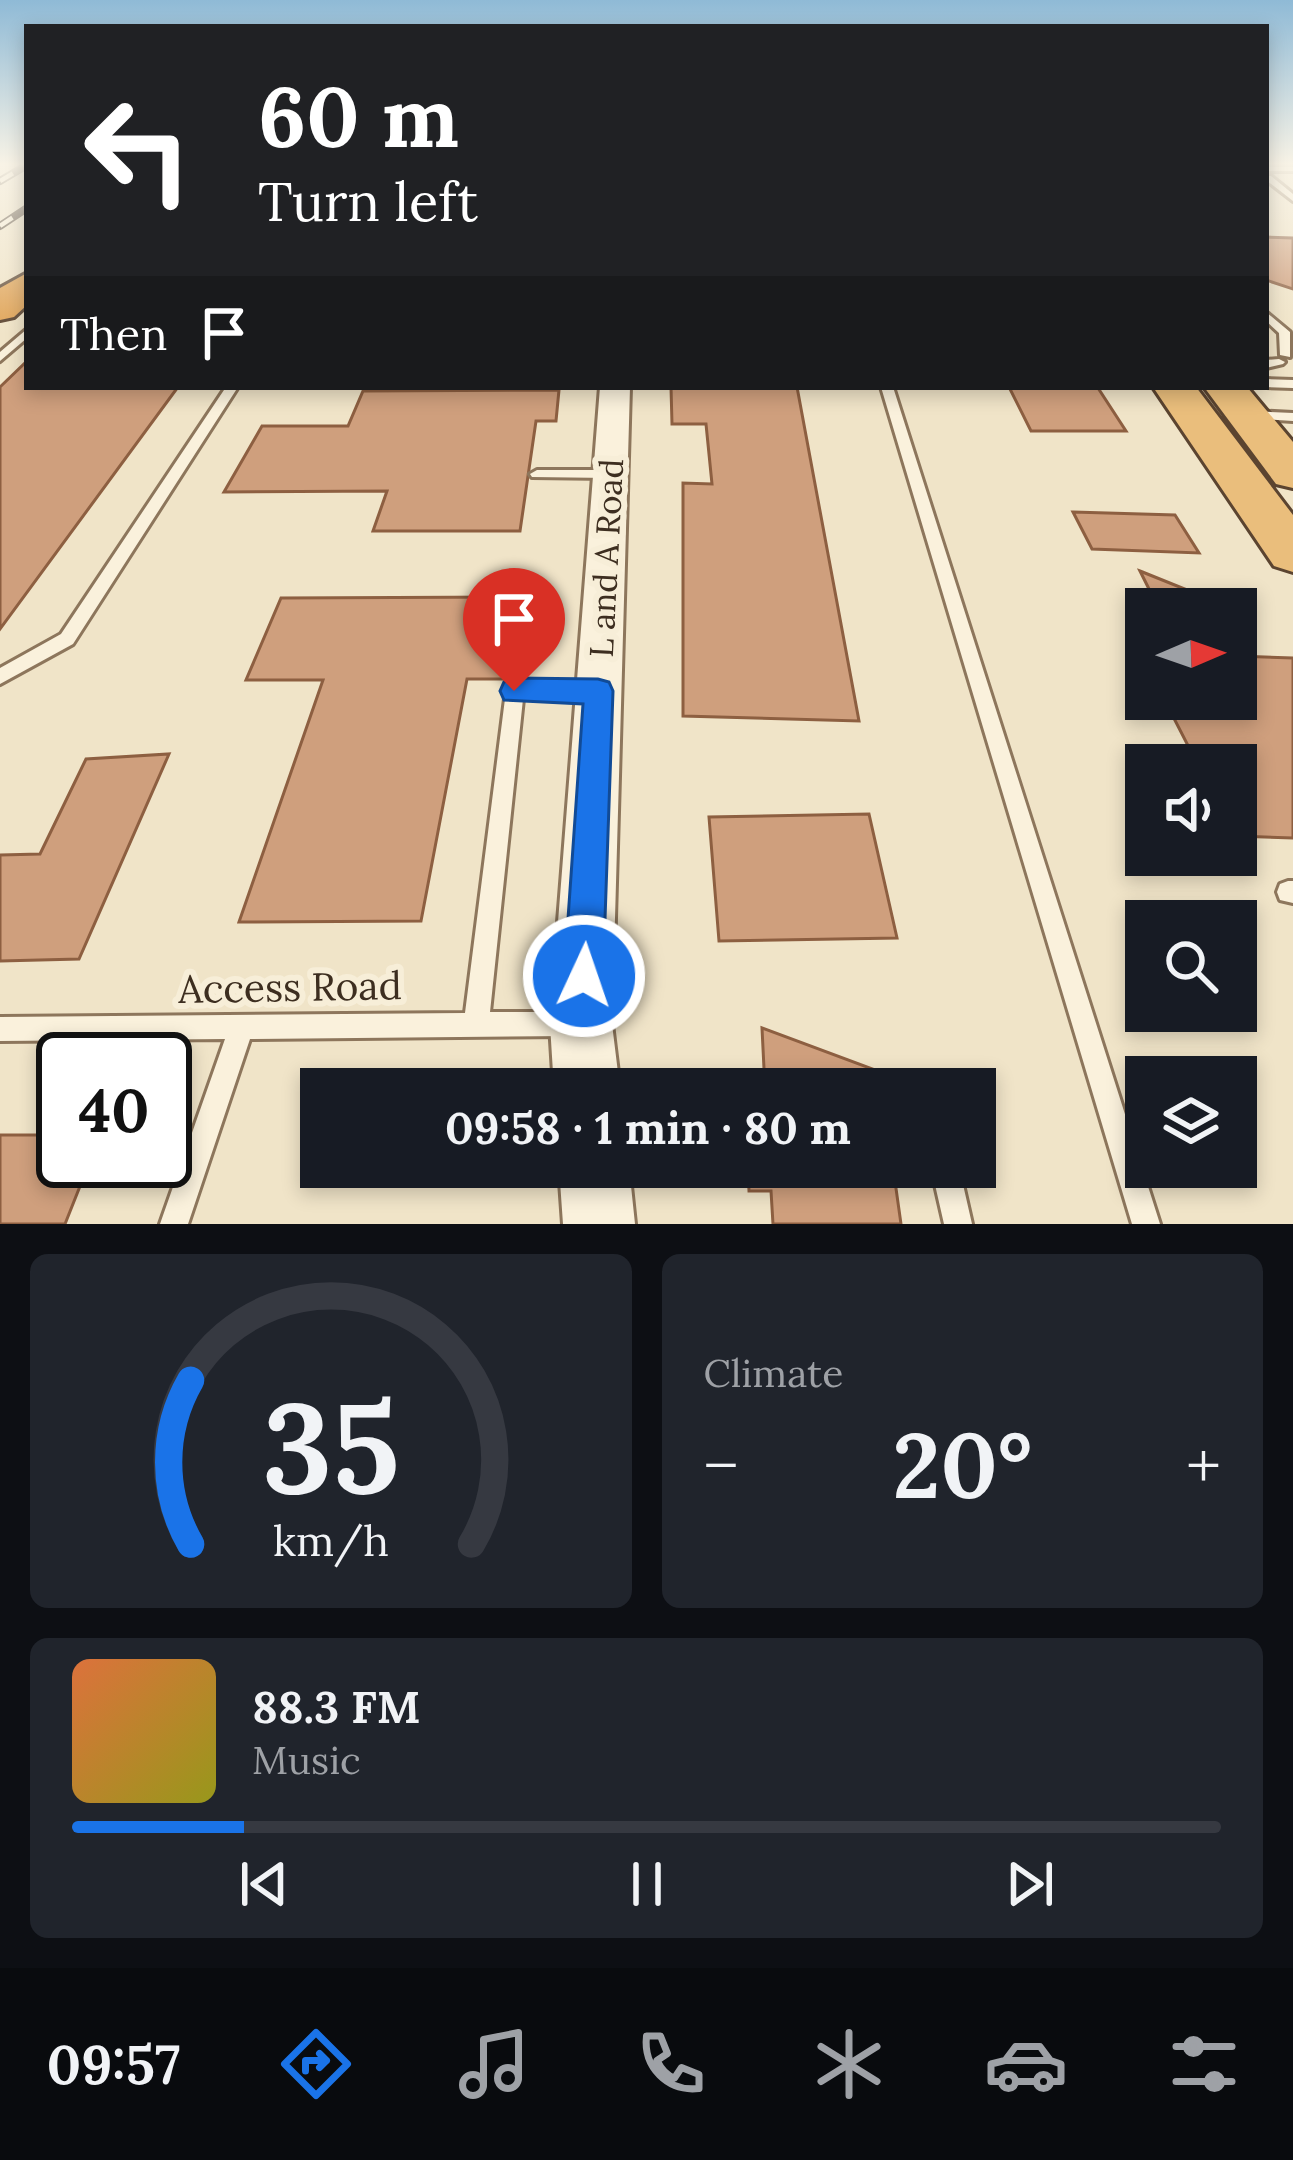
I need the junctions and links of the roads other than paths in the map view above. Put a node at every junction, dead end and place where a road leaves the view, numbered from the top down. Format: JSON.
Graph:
{"nodes":[{"id":1,"x":24,"y":257,"type":"edge"},
{"id":2,"x":0,"y":276,"type":"edge"},
{"id":3,"x":24,"y":288,"type":"edge"},
{"id":4,"x":0,"y":308,"type":"edge"},
{"id":5,"x":1269,"y":318,"type":"edge"},
{"id":6,"x":24,"y":335,"type":"edge"},
{"id":7,"x":0,"y":358,"type":"edge"},
{"id":8,"x":1277,"y":360,"type":"edge"},
{"id":9,"x":1293,"y":384,"type":"edge"},
{"id":10,"x":230,"y":390,"type":"edge"},
{"id":11,"x":615,"y":390,"type":"edge"},
{"id":12,"x":887,"y":390,"type":"edge"},
{"id":13,"x":1184,"y":390,"type":"edge"},
{"id":14,"x":1259,"y":412,"type":"edge"},
{"id":15,"x":1293,"y":473,"type":"edge"},
{"id":16,"x":537,"y":474,"type":"dead end"},
{"id":17,"x":610,"y":474,"type":"junction"},
{"id":18,"x":1293,"y":553,"type":"edge"},
{"id":19,"x":0,"y":677,"type":"edge"},
{"id":20,"x":598,"y":691,"type":"junction"},
{"id":21,"x":581,"y":1024,"type":"junction"},
{"id":22,"x":476,"y":1025,"type":"junction"},
{"id":23,"x":242,"y":1027,"type":"junction"},
{"id":24,"x":0,"y":1029,"type":"edge"},
{"id":25,"x":585,"y":1068,"type":"edge"},
{"id":26,"x":596,"y":1188,"type":"edge"},
{"id":27,"x":949,"y":1188,"type":"edge"},
{"id":28,"x":174,"y":1224,"type":"edge"},
{"id":29,"x":599,"y":1224,"type":"edge"},
{"id":30,"x":958,"y":1224,"type":"edge"},
{"id":31,"x":1146,"y":1224,"type":"edge"}],
"edges":[{"from":1,"to":2,"type":"highway"},
{"from":3,"to":4,"type":"highway"},
{"from":5,"to":8,"type":"lane"},
{"from":6,"to":7,"type":"lane"},
{"from":9,"to":14,"type":"lane"},
{"from":10,"to":19,"type":"lane"},
{"from":11,"to":17,"type":"street","name":"L and A Road"},
{"from":12,"to":31,"type":"lane"},
{"from":13,"to":14,"type":"highway"},
{"from":14,"to":15,"type":"highway"},
{"from":14,"to":18,"type":"highway"},
{"from":16,"to":17,"type":"lane"},
{"from":17,"to":20,"type":"street","name":"L and A Road"},
{"from":20,"to":21,"type":"street","name":"L and A Road"},
{"from":20,"to":22,"type":"lane"},
{"from":21,"to":22,"type":"lane","name":"Access Road"},
{"from":21,"to":25,"type":"street","name":"L and A Road"},
{"from":22,"to":23,"type":"lane","name":"Access Road"},
{"from":23,"to":24,"type":"lane","name":"Access Road"},
{"from":23,"to":28,"type":"lane"},
{"from":26,"to":29,"type":"street"},
{"from":27,"to":30,"type":"lane"}]}
